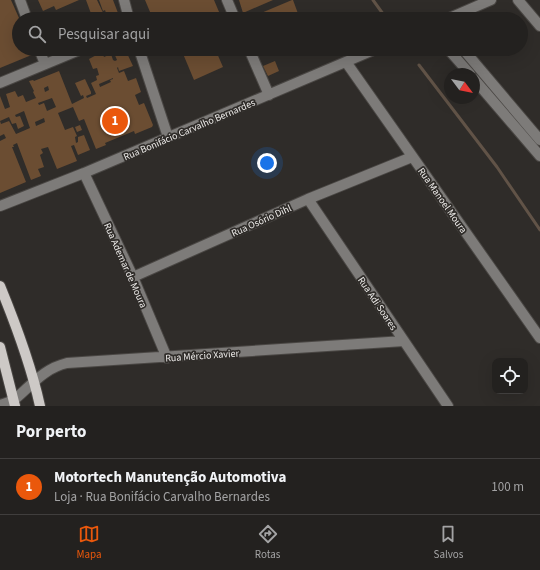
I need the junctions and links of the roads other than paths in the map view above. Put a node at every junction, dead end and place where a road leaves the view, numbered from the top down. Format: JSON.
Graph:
{"nodes":[{"id":1,"x":20,"y":0,"type":"edge"},
{"id":2,"x":124,"y":0,"type":"edge"},
{"id":3,"x":227,"y":0,"type":"edge"},
{"id":4,"x":492,"y":0,"type":"edge"},
{"id":5,"x":518,"y":0,"type":"edge"},
{"id":6,"x":24,"y":12,"type":"edge"},
{"id":7,"x":127,"y":12,"type":"edge"},
{"id":8,"x":232,"y":12,"type":"edge"},
{"id":9,"x":464,"y":12,"type":"edge"},
{"id":10,"x":540,"y":26,"type":"edge"},
{"id":11,"x":41,"y":56,"type":"edge"},
{"id":12,"x":64,"y":56,"type":"edge"},
{"id":13,"x":141,"y":56,"type":"edge"},
{"id":14,"x":251,"y":56,"type":"edge"},
{"id":15,"x":360,"y":56,"type":"edge"},
{"id":16,"x":454,"y":56,"type":"edge"},
{"id":17,"x":469,"y":56,"type":"edge"},
{"id":18,"x":346,"y":62,"type":"junction"},
{"id":19,"x":44,"y":64,"type":"junction"},
{"id":20,"x":465,"y":68,"type":"edge"},
{"id":21,"x":0,"y":83,"type":"edge"},
{"id":22,"x":480,"y":86,"type":"edge"},
{"id":23,"x":269,"y":94,"type":"junction"},
{"id":24,"x":168,"y":138,"type":"junction"},
{"id":25,"x":540,"y":140,"type":"edge"},
{"id":26,"x":540,"y":156,"type":"edge"},
{"id":27,"x":412,"y":157,"type":"junction"},
{"id":28,"x":84,"y":173,"type":"junction"},
{"id":29,"x":308,"y":199,"type":"junction"},
{"id":30,"x":0,"y":206,"type":"edge"},
{"id":31,"x":132,"y":277,"type":"junction"},
{"id":32,"x":0,"y":286,"type":"edge"},
{"id":33,"x":540,"y":338,"type":"edge"},
{"id":34,"x":404,"y":341,"type":"junction"},
{"id":35,"x":0,"y":347,"type":"edge"},
{"id":36,"x":167,"y":358,"type":"junction"},
{"id":37,"x":35,"y":380,"type":"junction"},
{"id":38,"x":14,"y":403,"type":"edge"},
{"id":39,"x":0,"y":405,"type":"edge"},
{"id":40,"x":40,"y":406,"type":"edge"},
{"id":41,"x":448,"y":406,"type":"edge"}],
"edges":[{"from":1,"to":6,"type":"street"},
{"from":2,"to":7,"type":"street"},
{"from":3,"to":8,"type":"street"},
{"from":4,"to":9,"type":"street"},
{"from":5,"to":10,"type":"street"},
{"from":11,"to":19,"type":"street"},
{"from":12,"to":19,"type":"street"},
{"from":13,"to":24,"type":"street"},
{"from":14,"to":23,"type":"street"},
{"from":15,"to":18,"type":"street","name":"Rua Bonifácio Carvalho Bernardes"},
{"from":16,"to":20,"type":"street"},
{"from":17,"to":25,"type":"street"},
{"from":18,"to":23,"type":"street","name":"Rua Bonifácio Carvalho Bernardes"},
{"from":18,"to":27,"type":"street","name":"Rua Manoel Moura"},
{"from":19,"to":21,"type":"street"},
{"from":22,"to":26,"type":"street"},
{"from":23,"to":24,"type":"street","name":"Rua Bonifácio Carvalho Bernardes"},
{"from":24,"to":28,"type":"street","name":"Rua Bonifácio Carvalho Bernardes"},
{"from":27,"to":29,"type":"street","name":"Rua Osório Dihl"},
{"from":27,"to":33,"type":"street","name":"Rua Manoel Moura"},
{"from":28,"to":30,"type":"street","name":"Rua Bonifácio Carvalho Bernardes"},
{"from":28,"to":31,"type":"street","name":"Rua Ademar de Moura"},
{"from":29,"to":31,"type":"street","name":"Rua Osório Dihl"},
{"from":29,"to":34,"type":"street","name":"Rua Adi Soares"},
{"from":31,"to":36,"type":"street","name":"Rua Ademar de Moura"},
{"from":32,"to":37,"type":"main road"},
{"from":34,"to":36,"type":"street","name":"Rua Mércio Xavier"},
{"from":34,"to":41,"type":"street","name":"Rua Adi Soares"},
{"from":35,"to":38,"type":"main road"},
{"from":36,"to":37,"type":"street","name":"Rua Mércio Xavier"},
{"from":37,"to":38,"type":"street","name":"Rua Mércio Xavier"},
{"from":37,"to":40,"type":"main road"},
{"from":38,"to":39,"type":"street"}]}
